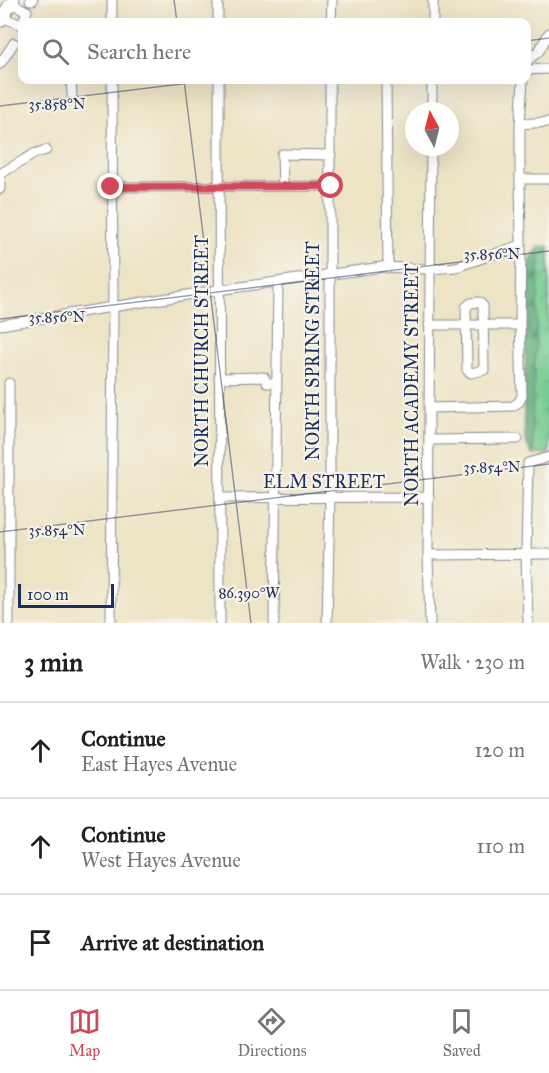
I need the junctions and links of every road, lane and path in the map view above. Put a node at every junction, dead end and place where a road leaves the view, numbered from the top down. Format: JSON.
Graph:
{"nodes":[{"id":1,"x":112,"y":0,"type":"edge"},
{"id":2,"x":218,"y":0,"type":"edge"},
{"id":3,"x":332,"y":0,"type":"edge"},
{"id":4,"x":433,"y":0,"type":"edge"},
{"id":5,"x":12,"y":1,"type":"edge"},
{"id":6,"x":24,"y":18,"type":"edge"},
{"id":7,"x":112,"y":18,"type":"edge"},
{"id":8,"x":218,"y":18,"type":"edge"},
{"id":9,"x":331,"y":18,"type":"edge"},
{"id":10,"x":433,"y":18,"type":"edge"},
{"id":11,"x":1,"y":19,"type":"edge"},
{"id":12,"x":18,"y":24,"type":"edge"},
{"id":13,"x":549,"y":33,"type":"edge"},
{"id":14,"x":14,"y":43,"type":"dead end"},
{"id":15,"x":531,"y":58,"type":"edge"},
{"id":16,"x":0,"y":64,"type":"edge"},
{"id":17,"x":549,"y":69,"type":"edge"},
{"id":18,"x":531,"y":70,"type":"edge"},
{"id":19,"x":71,"y":84,"type":"edge"},
{"id":20,"x":112,"y":84,"type":"edge"},
{"id":21,"x":219,"y":84,"type":"edge"},
{"id":22,"x":330,"y":84,"type":"edge"},
{"id":23,"x":386,"y":84,"type":"edge"},
{"id":24,"x":432,"y":84,"type":"edge"},
{"id":25,"x":523,"y":84,"type":"edge"},
{"id":26,"x":72,"y":95,"type":"dead end"},
{"id":27,"x":432,"y":102,"type":"edge"},
{"id":28,"x":549,"y":122,"type":"edge"},
{"id":29,"x":520,"y":124,"type":"junction"},
{"id":30,"x":46,"y":150,"type":"dead end"},
{"id":31,"x":331,"y":155,"type":"junction"},
{"id":32,"x":431,"y":156,"type":"edge"},
{"id":33,"x":520,"y":179,"type":"junction"},
{"id":34,"x":549,"y":179,"type":"edge"},
{"id":35,"x":282,"y":186,"type":"junction"},
{"id":36,"x":331,"y":186,"type":"junction"},
{"id":37,"x":111,"y":187,"type":"junction"},
{"id":38,"x":218,"y":187,"type":"junction"},
{"id":39,"x":0,"y":189,"type":"edge"},
{"id":40,"x":521,"y":245,"type":"junction"},
{"id":41,"x":388,"y":267,"type":"junction"},
{"id":42,"x":429,"y":269,"type":"junction"},
{"id":43,"x":330,"y":275,"type":"junction"},
{"id":44,"x":278,"y":282,"type":"junction"},
{"id":45,"x":218,"y":290,"type":"junction"},
{"id":46,"x":113,"y":307,"type":"junction"},
{"id":47,"x":0,"y":325,"type":"edge"},
{"id":48,"x":429,"y":325,"type":"junction"},
{"id":49,"x":465,"y":326,"type":"junction"},
{"id":50,"x":484,"y":326,"type":"junction"},
{"id":51,"x":520,"y":326,"type":"junction"},
{"id":52,"x":219,"y":378,"type":"junction"},
{"id":53,"x":9,"y":383,"type":"dead end"},
{"id":54,"x":276,"y":383,"type":"junction"},
{"id":55,"x":429,"y":408,"type":"junction"},
{"id":56,"x":518,"y":439,"type":"dead end"},
{"id":57,"x":429,"y":440,"type":"junction"},
{"id":58,"x":549,"y":457,"type":"edge"},
{"id":59,"x":429,"y":497,"type":"junction"},
{"id":60,"x":220,"y":498,"type":"junction"},
{"id":61,"x":274,"y":498,"type":"junction"},
{"id":62,"x":330,"y":499,"type":"junction"},
{"id":63,"x":526,"y":554,"type":"junction"},
{"id":64,"x":549,"y":554,"type":"edge"},
{"id":65,"x":428,"y":555,"type":"junction"},
{"id":66,"x":4,"y":565,"type":"edge"},
{"id":67,"x":9,"y":623,"type":"edge"},
{"id":68,"x":111,"y":623,"type":"edge"},
{"id":69,"x":220,"y":623,"type":"edge"},
{"id":70,"x":274,"y":623,"type":"edge"},
{"id":71,"x":327,"y":623,"type":"edge"},
{"id":72,"x":430,"y":623,"type":"edge"},
{"id":73,"x":528,"y":623,"type":"edge"}],
"edges":[{"from":1,"to":7,"type":"street"},
{"from":2,"to":8,"type":"street"},
{"from":3,"to":9,"type":"street"},
{"from":4,"to":10,"type":"street"},
{"from":5,"to":6,"type":"street"},
{"from":5,"to":11,"type":"main road"},
{"from":11,"to":12,"type":"street"},
{"from":13,"to":15,"type":"street"},
{"from":14,"to":16,"type":"street"},
{"from":17,"to":18,"type":"street"},
{"from":19,"to":26,"type":"street"},
{"from":20,"to":37,"type":"street"},
{"from":21,"to":38,"type":"street","name":"NORTH CHURCH STREET"},
{"from":22,"to":31,"type":"street","name":"NORTH SPRING STREET"},
{"from":23,"to":41,"type":"street"},
{"from":24,"to":27,"type":"street"},
{"from":25,"to":29,"type":"street"},
{"from":28,"to":29,"type":"street"},
{"from":29,"to":33,"type":"street"},
{"from":30,"to":39,"type":"street"},
{"from":31,"to":35,"type":"street"},
{"from":31,"to":36,"type":"street","name":"NORTH SPRING STREET"},
{"from":32,"to":42,"type":"street","name":"NORTH ACADEMY STREET"},
{"from":33,"to":34,"type":"street"},
{"from":33,"to":40,"type":"street"},
{"from":35,"to":36,"type":"street"},
{"from":35,"to":38,"type":"street"},
{"from":36,"to":43,"type":"street","name":"NORTH SPRING STREET"},
{"from":37,"to":38,"type":"street"},
{"from":37,"to":46,"type":"street"},
{"from":38,"to":45,"type":"street","name":"NORTH CHURCH STREET"},
{"from":40,"to":42,"type":"street"},
{"from":40,"to":51,"type":"street"},
{"from":41,"to":42,"type":"street"},
{"from":41,"to":43,"type":"street"},
{"from":42,"to":48,"type":"street","name":"NORTH ACADEMY STREET"},
{"from":43,"to":44,"type":"street"},
{"from":43,"to":62,"type":"street","name":"NORTH SPRING STREET"},
{"from":44,"to":45,"type":"street"},
{"from":44,"to":54,"type":"street"},
{"from":45,"to":46,"type":"street"},
{"from":45,"to":52,"type":"street","name":"NORTH CHURCH STREET"},
{"from":46,"to":47,"type":"street"},
{"from":46,"to":68,"type":"street"},
{"from":48,"to":49,"type":"street"},
{"from":48,"to":55,"type":"street","name":"NORTH ACADEMY STREET"},
{"from":49,"to":50,"type":"street"},
{"from":49,"to":50,"type":"street"},
{"from":49,"to":50,"type":"street"},
{"from":50,"to":51,"type":"street"},
{"from":51,"to":55,"type":"street"},
{"from":52,"to":54,"type":"street"},
{"from":52,"to":60,"type":"street","name":"NORTH CHURCH STREET"},
{"from":53,"to":66,"type":"street"},
{"from":54,"to":61,"type":"street"},
{"from":55,"to":57,"type":"street","name":"NORTH ACADEMY STREET"},
{"from":56,"to":57,"type":"street"},
{"from":57,"to":59,"type":"street","name":"NORTH ACADEMY STREET"},
{"from":58,"to":63,"type":"street"},
{"from":59,"to":62,"type":"street","name":"ELM STREET"},
{"from":59,"to":65,"type":"street","name":"NORTH ACADEMY STREET"},
{"from":60,"to":61,"type":"street","name":"ELM STREET"},
{"from":60,"to":69,"type":"street","name":"NORTH CHURCH STREET"},
{"from":61,"to":62,"type":"street","name":"ELM STREET"},
{"from":61,"to":70,"type":"street"},
{"from":62,"to":71,"type":"street","name":"NORTH SPRING STREET"},
{"from":63,"to":64,"type":"street"},
{"from":63,"to":65,"type":"street"},
{"from":63,"to":73,"type":"street"},
{"from":65,"to":72,"type":"street","name":"NORTH ACADEMY STREET"},
{"from":66,"to":67,"type":"street"}]}
